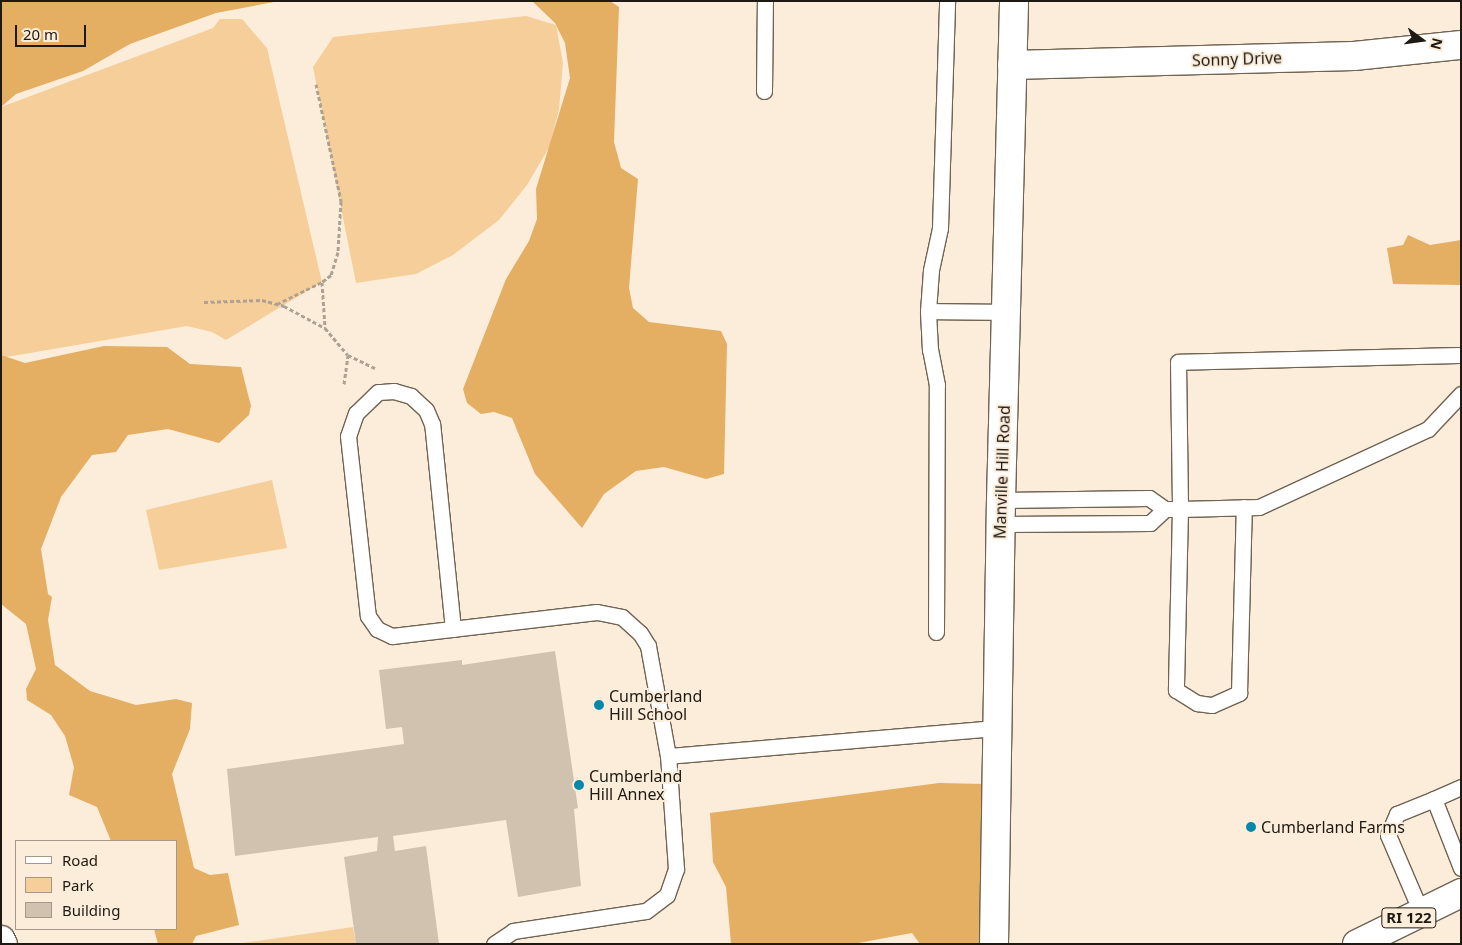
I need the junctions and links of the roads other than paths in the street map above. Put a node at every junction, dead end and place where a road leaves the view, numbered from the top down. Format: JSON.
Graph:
{"nodes":[{"id":1,"x":765,"y":1,"type":"edge"},
{"id":2,"x":947,"y":1,"type":"edge"},
{"id":3,"x":1014,"y":1,"type":"edge"},
{"id":4,"x":1461,"y":45,"type":"edge"},
{"id":5,"x":1012,"y":65,"type":"junction"},
{"id":6,"x":764,"y":91,"type":"dead end"},
{"id":7,"x":928,"y":311,"type":"junction"},
{"id":8,"x":1007,"y":312,"type":"junction"},
{"id":9,"x":1461,"y":355,"type":"edge"},
{"id":10,"x":1461,"y":394,"type":"edge"},
{"id":11,"x":1244,"y":507,"type":"junction"},
{"id":12,"x":1172,"y":509,"type":"junction"},
{"id":13,"x":1000,"y":512,"type":"junction"},
{"id":14,"x":453,"y":629,"type":"junction"},
{"id":15,"x":936,"y":632,"type":"dead end"},
{"id":16,"x":997,"y":728,"type":"junction"},
{"id":17,"x":668,"y":756,"type":"junction"},
{"id":18,"x":1461,"y":787,"type":"edge"},
{"id":19,"x":1434,"y":799,"type":"junction"},
{"id":20,"x":1461,"y":868,"type":"edge"},
{"id":21,"x":1461,"y":893,"type":"edge"},
{"id":22,"x":1421,"y":912,"type":"junction"},
{"id":23,"x":1,"y":940,"type":"edge"},
{"id":24,"x":3,"y":944,"type":"edge"},
{"id":25,"x":494,"y":944,"type":"edge"},
{"id":26,"x":994,"y":944,"type":"edge"},
{"id":27,"x":1357,"y":944,"type":"edge"}],
"edges":[{"from":1,"to":6,"type":"lane"},
{"from":2,"to":7,"type":"lane"},
{"from":3,"to":5,"type":"main road","name":"Manville Hill Road"},
{"from":4,"to":5,"type":"main road","name":"Sonny Drive"},
{"from":5,"to":8,"type":"main road","name":"Manville Hill Road"},
{"from":7,"to":8,"type":"lane"},
{"from":7,"to":15,"type":"lane"},
{"from":8,"to":13,"type":"main road","name":"Manville Hill Road"},
{"from":9,"to":12,"type":"lane"},
{"from":10,"to":11,"type":"lane"},
{"from":11,"to":12,"type":"lane"},
{"from":11,"to":12,"type":"lane"},
{"from":12,"to":13,"type":"lane"},
{"from":12,"to":13,"type":"lane"},
{"from":13,"to":16,"type":"main road","name":"Manville Hill Road"},
{"from":14,"to":14,"type":"lane"},
{"from":14,"to":17,"type":"lane"},
{"from":16,"to":17,"type":"lane"},
{"from":16,"to":26,"type":"main road","name":"Manville Hill Road"},
{"from":17,"to":25,"type":"lane"},
{"from":18,"to":19,"type":"lane"},
{"from":19,"to":20,"type":"lane"},
{"from":19,"to":22,"type":"lane"},
{"from":21,"to":22,"type":"main road","number":"RI 122"},
{"from":22,"to":27,"type":"main road","number":"RI 122"},
{"from":23,"to":24,"type":"main road"}]}
